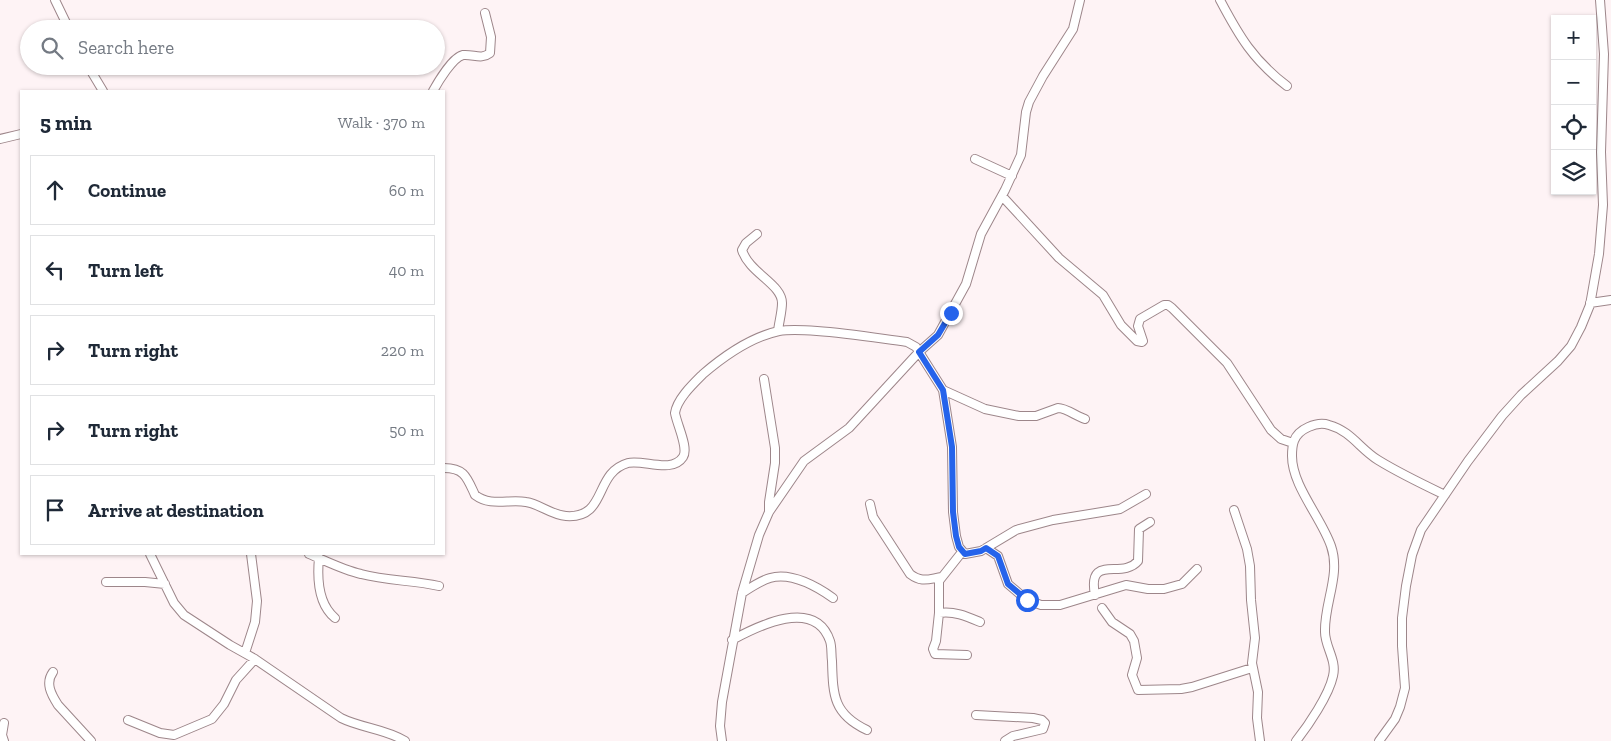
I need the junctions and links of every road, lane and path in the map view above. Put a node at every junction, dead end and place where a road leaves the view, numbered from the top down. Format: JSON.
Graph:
{"nodes":[{"id":1,"x":55,"y":0,"type":"edge"},
{"id":2,"x":1080,"y":0,"type":"edge"},
{"id":3,"x":1220,"y":0,"type":"edge"},
{"id":4,"x":1600,"y":0,"type":"edge"},
{"id":5,"x":485,"y":13,"type":"dead end"},
{"id":6,"x":65,"y":20,"type":"edge"},
{"id":7,"x":445,"y":73,"type":"edge"},
{"id":8,"x":93,"y":75,"type":"edge"},
{"id":9,"x":443,"y":75,"type":"edge"},
{"id":10,"x":1286,"y":86,"type":"dead end"},
{"id":11,"x":102,"y":90,"type":"edge"},
{"id":12,"x":434,"y":90,"type":"edge"},
{"id":13,"x":20,"y":134,"type":"edge"},
{"id":14,"x":0,"y":139,"type":"edge"},
{"id":15,"x":975,"y":159,"type":"dead end"},
{"id":16,"x":1012,"y":176,"type":"junction"},
{"id":17,"x":1002,"y":196,"type":"junction"},
{"id":18,"x":757,"y":234,"type":"dead end"},
{"id":19,"x":1611,"y":300,"type":"edge"},
{"id":20,"x":1590,"y":303,"type":"junction"},
{"id":21,"x":778,"y":331,"type":"junction"},
{"id":22,"x":919,"y":352,"type":"junction"},
{"id":23,"x":764,"y":379,"type":"dead end"},
{"id":24,"x":943,"y":390,"type":"junction"},
{"id":25,"x":1085,"y":419,"type":"dead end"},
{"id":26,"x":1293,"y":443,"type":"junction"},
{"id":27,"x":445,"y":468,"type":"edge"},
{"id":28,"x":1146,"y":494,"type":"dead end"},
{"id":29,"x":1445,"y":495,"type":"junction"},
{"id":30,"x":870,"y":504,"type":"dead end"},
{"id":31,"x":1234,"y":510,"type":"dead end"},
{"id":32,"x":770,"y":512,"type":"junction"},
{"id":33,"x":1150,"y":522,"type":"dead end"},
{"id":34,"x":986,"y":548,"type":"junction"},
{"id":35,"x":962,"y":552,"type":"junction"},
{"id":36,"x":150,"y":555,"type":"edge"},
{"id":37,"x":250,"y":555,"type":"edge"},
{"id":38,"x":312,"y":555,"type":"edge"},
{"id":39,"x":319,"y":558,"type":"junction"},
{"id":40,"x":1197,"y":570,"type":"dead end"},
{"id":41,"x":942,"y":576,"type":"junction"},
{"id":42,"x":106,"y":582,"type":"dead end"},
{"id":43,"x":165,"y":584,"type":"junction"},
{"id":44,"x":439,"y":586,"type":"dead end"},
{"id":45,"x":742,"y":593,"type":"junction"},
{"id":46,"x":1095,"y":595,"type":"junction"},
{"id":47,"x":833,"y":598,"type":"dead end"},
{"id":48,"x":1102,"y":608,"type":"dead end"},
{"id":49,"x":939,"y":613,"type":"junction"},
{"id":50,"x":335,"y":618,"type":"dead end"},
{"id":51,"x":980,"y":622,"type":"dead end"},
{"id":52,"x":732,"y":640,"type":"junction"},
{"id":53,"x":245,"y":653,"type":"junction"},
{"id":54,"x":967,"y":655,"type":"dead end"},
{"id":55,"x":255,"y":658,"type":"junction"},
{"id":56,"x":1252,"y":668,"type":"junction"},
{"id":57,"x":53,"y":672,"type":"dead end"},
{"id":58,"x":976,"y":715,"type":"dead end"},
{"id":59,"x":128,"y":720,"type":"dead end"},
{"id":60,"x":4,"y":722,"type":"dead end"},
{"id":61,"x":867,"y":730,"type":"dead end"},
{"id":62,"x":4,"y":741,"type":"edge"},
{"id":63,"x":91,"y":741,"type":"edge"},
{"id":64,"x":405,"y":741,"type":"edge"},
{"id":65,"x":722,"y":741,"type":"edge"},
{"id":66,"x":1005,"y":741,"type":"edge"},
{"id":67,"x":1260,"y":741,"type":"edge"},
{"id":68,"x":1296,"y":741,"type":"edge"},
{"id":69,"x":1378,"y":741,"type":"edge"}],
"edges":[{"from":1,"to":6,"type":"street"},
{"from":2,"to":16,"type":"street"},
{"from":3,"to":10,"type":"street"},
{"from":4,"to":20,"type":"street"},
{"from":5,"to":7,"type":"street"},
{"from":8,"to":11,"type":"street"},
{"from":9,"to":12,"type":"street"},
{"from":13,"to":14,"type":"street"},
{"from":15,"to":16,"type":"street"},
{"from":16,"to":17,"type":"street"},
{"from":17,"to":22,"type":"street"},
{"from":17,"to":26,"type":"street"},
{"from":18,"to":21,"type":"street"},
{"from":19,"to":20,"type":"street"},
{"from":20,"to":29,"type":"street"},
{"from":21,"to":22,"type":"street"},
{"from":21,"to":27,"type":"street"},
{"from":22,"to":24,"type":"street"},
{"from":22,"to":32,"type":"street"},
{"from":23,"to":32,"type":"street"},
{"from":24,"to":25,"type":"street"},
{"from":24,"to":35,"type":"street"},
{"from":26,"to":29,"type":"street"},
{"from":26,"to":68,"type":"street"},
{"from":28,"to":34,"type":"street"},
{"from":29,"to":69,"type":"street"},
{"from":30,"to":41,"type":"street"},
{"from":31,"to":56,"type":"street"},
{"from":32,"to":45,"type":"street"},
{"from":33,"to":46,"type":"street"},
{"from":34,"to":35,"type":"street"},
{"from":34,"to":46,"type":"street"},
{"from":35,"to":41,"type":"street"},
{"from":36,"to":43,"type":"street"},
{"from":37,"to":53,"type":"street"},
{"from":38,"to":39,"type":"street"},
{"from":39,"to":44,"type":"street"},
{"from":39,"to":50,"type":"street"},
{"from":40,"to":46,"type":"street"},
{"from":41,"to":49,"type":"street"},
{"from":42,"to":43,"type":"street"},
{"from":43,"to":53,"type":"street"},
{"from":45,"to":47,"type":"street"},
{"from":45,"to":52,"type":"street"},
{"from":48,"to":56,"type":"street"},
{"from":49,"to":51,"type":"street"},
{"from":49,"to":54,"type":"street"},
{"from":52,"to":61,"type":"street"},
{"from":52,"to":65,"type":"street"},
{"from":53,"to":55,"type":"street"},
{"from":55,"to":59,"type":"street"},
{"from":55,"to":64,"type":"street"},
{"from":56,"to":67,"type":"street"},
{"from":57,"to":63,"type":"street"},
{"from":58,"to":66,"type":"street"},
{"from":60,"to":62,"type":"street"}]}
